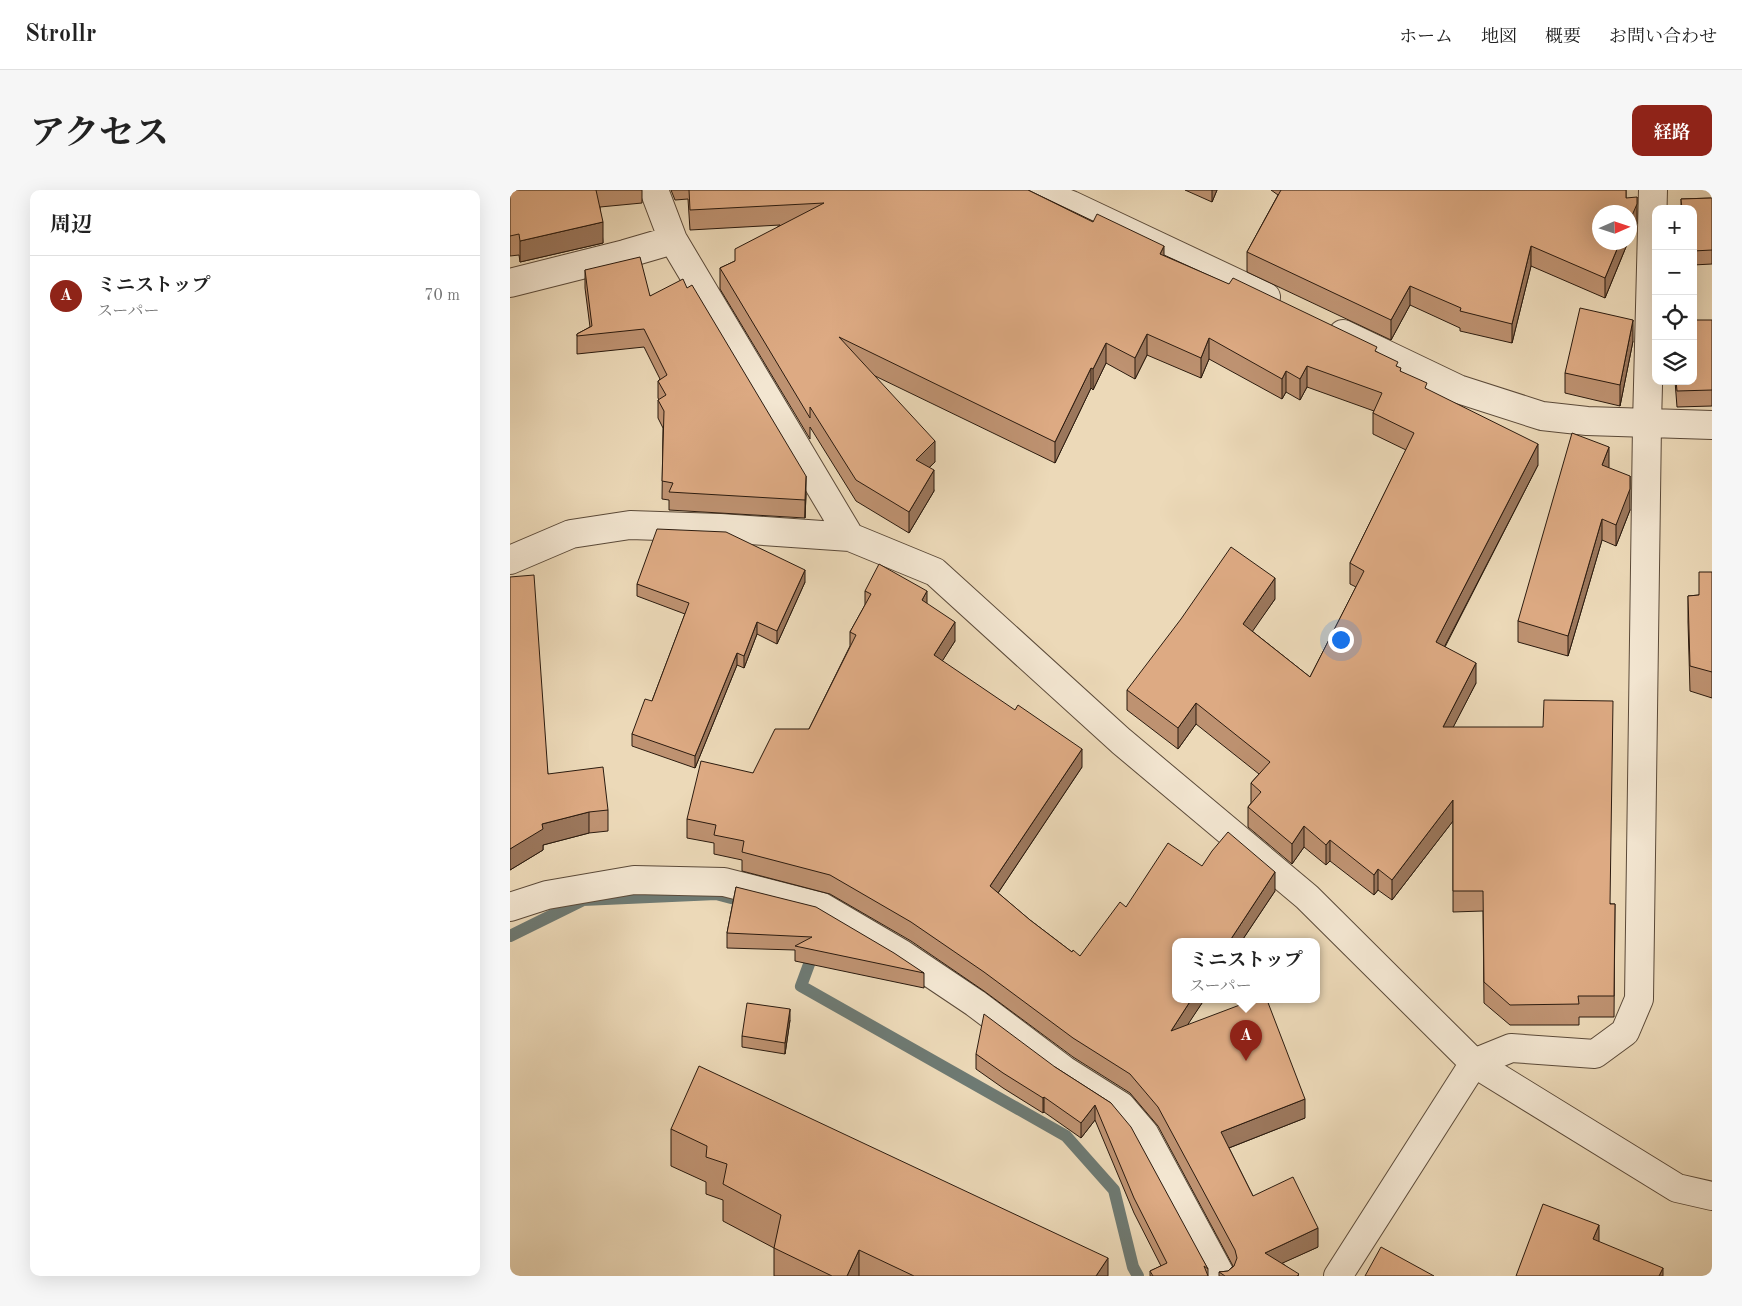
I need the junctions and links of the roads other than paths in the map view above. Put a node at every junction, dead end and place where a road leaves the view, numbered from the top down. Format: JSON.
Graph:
{"nodes":[{"id":1,"x":654,"y":190,"type":"edge"},
{"id":2,"x":1033,"y":190,"type":"edge"},
{"id":3,"x":1653,"y":190,"type":"edge"},
{"id":4,"x":673,"y":240,"type":"junction"},
{"id":5,"x":510,"y":283,"type":"edge"},
{"id":6,"x":1286,"y":307,"type":"edge"},
{"id":7,"x":1322,"y":324,"type":"edge"},
{"id":8,"x":1647,"y":424,"type":"junction"},
{"id":9,"x":1712,"y":425,"type":"edge"},
{"id":10,"x":850,"y":537,"type":"junction"},
{"id":11,"x":510,"y":560,"type":"edge"},
{"id":12,"x":510,"y":907,"type":"edge"},
{"id":13,"x":1474,"y":1063,"type":"junction"},
{"id":14,"x":1712,"y":1196,"type":"edge"},
{"id":15,"x":1222,"y":1276,"type":"edge"},
{"id":16,"x":1338,"y":1276,"type":"edge"}],
"edges":[{"from":1,"to":4,"type":"street"},
{"from":2,"to":6,"type":"street"},
{"from":3,"to":8,"type":"street"},
{"from":4,"to":5,"type":"street"},
{"from":4,"to":10,"type":"street"},
{"from":7,"to":8,"type":"street"},
{"from":8,"to":9,"type":"street"},
{"from":8,"to":13,"type":"street"},
{"from":10,"to":11,"type":"street"},
{"from":10,"to":13,"type":"street"},
{"from":12,"to":15,"type":"street"},
{"from":13,"to":14,"type":"street"},
{"from":13,"to":16,"type":"street"}]}
